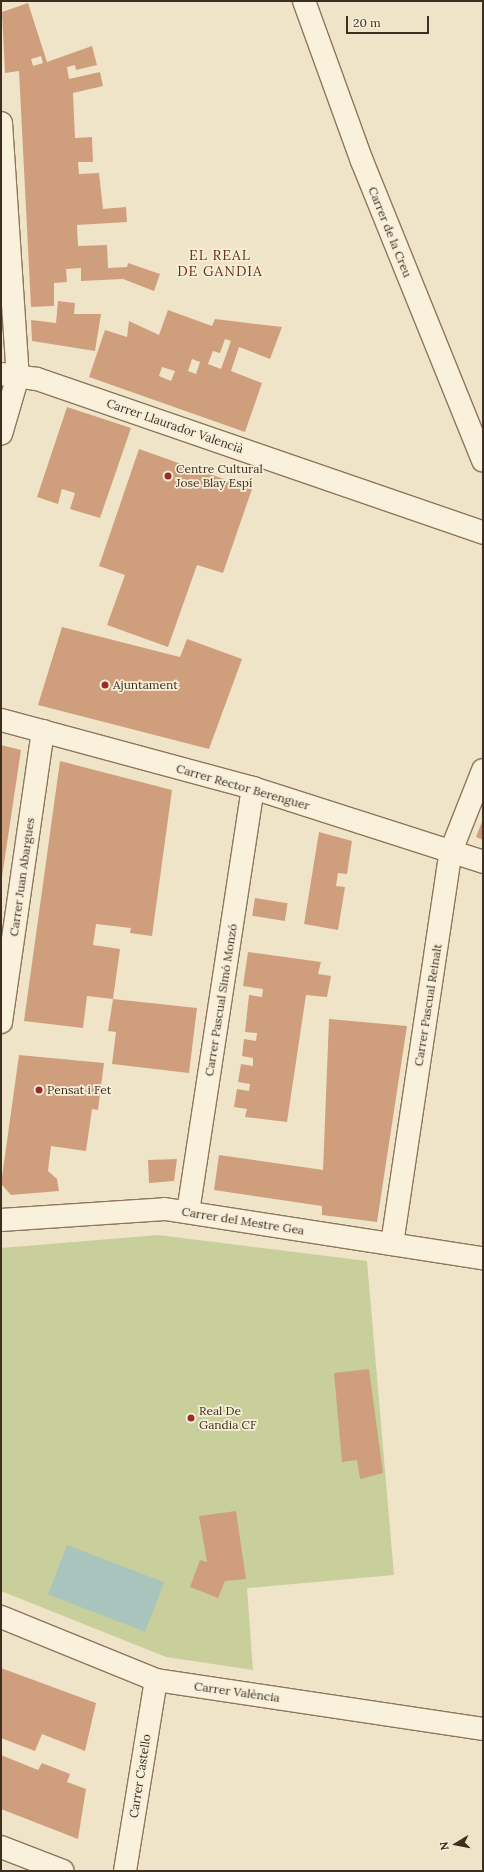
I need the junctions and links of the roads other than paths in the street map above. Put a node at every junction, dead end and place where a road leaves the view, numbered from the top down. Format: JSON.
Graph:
{"nodes":[{"id":1,"x":304,"y":1,"type":"edge"},
{"id":2,"x":1,"y":123,"type":"edge"},
{"id":3,"x":10,"y":375,"type":"edge"},
{"id":4,"x":1,"y":434,"type":"edge"},
{"id":5,"x":483,"y":460,"type":"edge"},
{"id":6,"x":483,"y":533,"type":"edge"},
{"id":7,"x":1,"y":720,"type":"edge"},
{"id":8,"x":43,"y":731,"type":"junction"},
{"id":9,"x":483,"y":770,"type":"edge"},
{"id":10,"x":253,"y":788,"type":"junction"},
{"id":11,"x":451,"y":852,"type":"junction"},
{"id":12,"x":483,"y":862,"type":"edge"},
{"id":13,"x":1,"y":1022,"type":"edge"},
{"id":14,"x":188,"y":1212,"type":"junction"},
{"id":15,"x":1,"y":1220,"type":"edge"},
{"id":16,"x":392,"y":1244,"type":"junction"},
{"id":17,"x":483,"y":1258,"type":"edge"},
{"id":18,"x":1,"y":1618,"type":"edge"},
{"id":19,"x":156,"y":1680,"type":"junction"},
{"id":20,"x":483,"y":1729,"type":"edge"},
{"id":21,"x":1,"y":1847,"type":"edge"},
{"id":22,"x":63,"y":1871,"type":"edge"},
{"id":23,"x":124,"y":1871,"type":"edge"}],
"edges":[{"from":1,"to":5,"type":"street","name":"Carrer de la Creu"},
{"from":2,"to":3,"type":"street"},
{"from":3,"to":4,"type":"street"},
{"from":3,"to":6,"type":"street","name":"Carrer Llaurador Valencià"},
{"from":7,"to":8,"type":"street","name":"Carrer Rector Berenguer"},
{"from":8,"to":10,"type":"street","name":"Carrer Rector Berenguer"},
{"from":8,"to":13,"type":"street","name":"Carrer Juan Abargues"},
{"from":9,"to":11,"type":"street","name":"Carrer Pascual Reinalt"},
{"from":10,"to":11,"type":"street","name":"Carrer Rector Berenguer"},
{"from":10,"to":14,"type":"street","name":"Carrer Pascual Simó Monzó"},
{"from":11,"to":12,"type":"street","name":"Carrer Rector Berenguer"},
{"from":11,"to":16,"type":"street","name":"Carrer Pascual Reinalt"},
{"from":14,"to":15,"type":"street","name":"Carrer del Mestre Gea"},
{"from":14,"to":16,"type":"street","name":"Carrer del Mestre Gea"},
{"from":16,"to":17,"type":"street","name":"Carrer del Mestre Gea"},
{"from":18,"to":19,"type":"street","name":"Carrer València"},
{"from":19,"to":20,"type":"street","name":"Carrer València"},
{"from":19,"to":23,"type":"street","name":"Carrer Castello"},
{"from":21,"to":22,"type":"street"}]}
